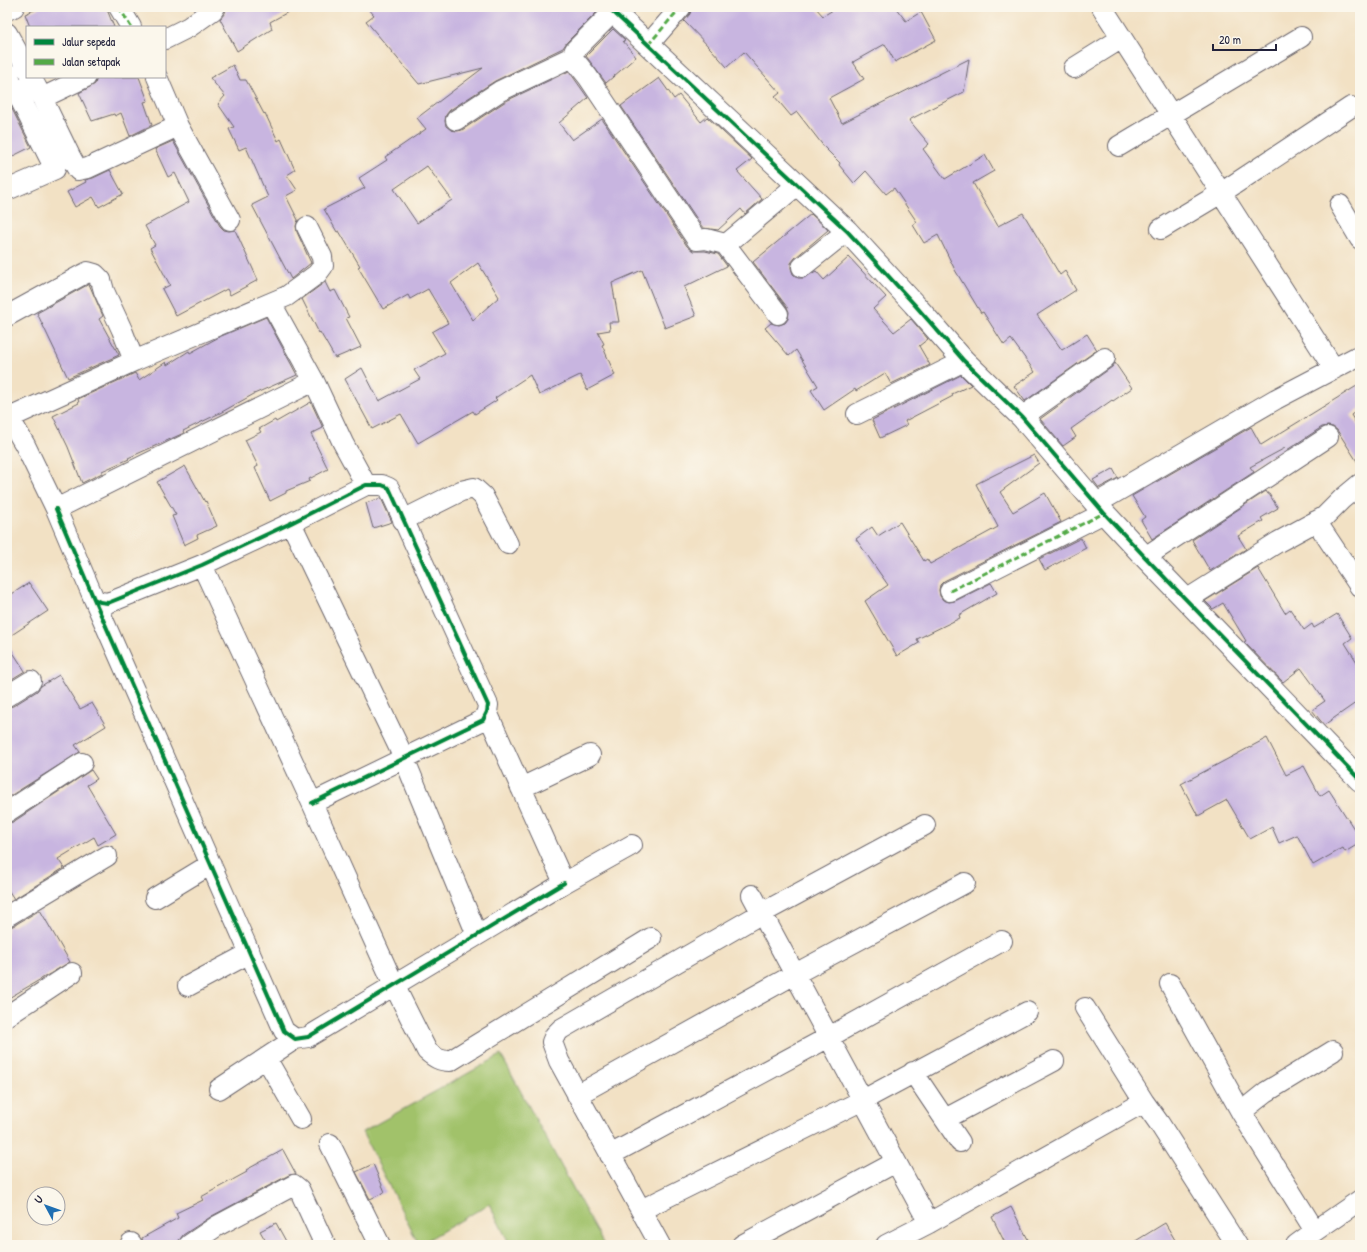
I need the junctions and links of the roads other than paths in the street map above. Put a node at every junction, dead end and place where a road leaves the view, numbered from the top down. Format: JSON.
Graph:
{"nodes":[{"id":1,"x":14,"y":7,"type":"edge"},
{"id":2,"x":119,"y":7,"type":"edge"},
{"id":3,"x":215,"y":7,"type":"edge"},
{"id":4,"x":681,"y":7,"type":"edge"},
{"id":5,"x":1102,"y":7,"type":"edge"},
{"id":6,"x":611,"y":9,"type":"edge"},
{"id":7,"x":7,"y":10,"type":"edge"},
{"id":8,"x":130,"y":26,"type":"edge"},
{"id":9,"x":7,"y":33,"type":"edge"},
{"id":10,"x":1301,"y":37,"type":"dead end"},
{"id":11,"x":166,"y":38,"type":"edge"},
{"id":12,"x":1122,"y":38,"type":"junction"},
{"id":13,"x":648,"y":45,"type":"junction"},
{"id":14,"x":572,"y":57,"type":"junction"},
{"id":15,"x":26,"y":67,"type":"edge"},
{"id":16,"x":1074,"y":68,"type":"dead end"},
{"id":17,"x":7,"y":73,"type":"edge"},
{"id":18,"x":32,"y":78,"type":"edge"},
{"id":19,"x":84,"y":78,"type":"edge"},
{"id":20,"x":157,"y":78,"type":"edge"},
{"id":21,"x":42,"y":98,"type":"junction"},
{"id":22,"x":1351,"y":107,"type":"dead end"},
{"id":23,"x":1171,"y":114,"type":"junction"},
{"id":24,"x":456,"y":120,"type":"dead end"},
{"id":25,"x":178,"y":126,"type":"junction"},
{"id":26,"x":1119,"y":146,"type":"dead end"},
{"id":27,"x":797,"y":184,"type":"junction"},
{"id":28,"x":7,"y":190,"type":"edge"},
{"id":29,"x":1221,"y":192,"type":"junction"},
{"id":30,"x":1340,"y":205,"type":"dead end"},
{"id":31,"x":230,"y":220,"type":"dead end"},
{"id":32,"x":307,"y":227,"type":"dead end"},
{"id":33,"x":1162,"y":229,"type":"dead end"},
{"id":34,"x":847,"y":231,"type":"junction"},
{"id":35,"x":1360,"y":239,"type":"edge"},
{"id":36,"x":724,"y":244,"type":"junction"},
{"id":37,"x":802,"y":267,"type":"dead end"},
{"id":38,"x":271,"y":303,"type":"junction"},
{"id":39,"x":778,"y":314,"type":"dead end"},
{"id":40,"x":7,"y":316,"type":"edge"},
{"id":41,"x":1360,"y":355,"type":"edge"},
{"id":42,"x":1105,"y":358,"type":"dead end"},
{"id":43,"x":134,"y":361,"type":"junction"},
{"id":44,"x":964,"y":361,"type":"junction"},
{"id":45,"x":1334,"y":369,"type":"junction"},
{"id":46,"x":314,"y":381,"type":"junction"},
{"id":47,"x":857,"y":414,"type":"dead end"},
{"id":48,"x":8,"y":417,"type":"edge"},
{"id":49,"x":1022,"y":417,"type":"junction"},
{"id":50,"x":1328,"y":436,"type":"dead end"},
{"id":51,"x":1360,"y":484,"type":"edge"},
{"id":52,"x":366,"y":485,"type":"junction"},
{"id":53,"x":1100,"y":508,"type":"junction"},
{"id":54,"x":56,"y":509,"type":"junction"},
{"id":55,"x":403,"y":520,"type":"junction"},
{"id":56,"x":1316,"y":521,"type":"junction"},
{"id":57,"x":291,"y":523,"type":"junction"},
{"id":58,"x":508,"y":544,"type":"dead end"},
{"id":59,"x":1145,"y":557,"type":"junction"},
{"id":60,"x":202,"y":565,"type":"junction"},
{"id":61,"x":1360,"y":587,"type":"edge"},
{"id":62,"x":950,"y":591,"type":"dead end"},
{"id":63,"x":94,"y":599,"type":"junction"},
{"id":64,"x":1186,"y":600,"type":"junction"},
{"id":65,"x":31,"y":681,"type":"dead end"},
{"id":66,"x":7,"y":696,"type":"edge"},
{"id":67,"x":487,"y":712,"type":"junction"},
{"id":68,"x":590,"y":755,"type":"dead end"},
{"id":69,"x":404,"y":758,"type":"junction"},
{"id":70,"x":82,"y":763,"type":"dead end"},
{"id":71,"x":1360,"y":780,"type":"edge"},
{"id":72,"x":521,"y":788,"type":"junction"},
{"id":73,"x":312,"y":803,"type":"junction"},
{"id":74,"x":7,"y":812,"type":"edge"},
{"id":75,"x":925,"y":825,"type":"dead end"},
{"id":76,"x":632,"y":845,"type":"dead end"},
{"id":77,"x":107,"y":856,"type":"dead end"},
{"id":78,"x":211,"y":864,"type":"junction"},
{"id":79,"x":965,"y":883,"type":"dead end"},
{"id":80,"x":564,"y":884,"type":"junction"},
{"id":81,"x":752,"y":894,"type":"dead end"},
{"id":82,"x":155,"y":898,"type":"dead end"},
{"id":83,"x":762,"y":913,"type":"junction"},
{"id":84,"x":7,"y":916,"type":"edge"},
{"id":85,"x":477,"y":935,"type":"junction"},
{"id":86,"x":651,"y":938,"type":"dead end"},
{"id":87,"x":1002,"y":941,"type":"dead end"},
{"id":88,"x":250,"y":953,"type":"junction"},
{"id":89,"x":72,"y":973,"type":"dead end"},
{"id":90,"x":795,"y":974,"type":"junction"},
{"id":91,"x":1170,"y":984,"type":"dead end"},
{"id":92,"x":394,"y":985,"type":"junction"},
{"id":93,"x":188,"y":986,"type":"dead end"},
{"id":94,"x":1085,"y":1008,"type":"dead end"},
{"id":95,"x":1027,"y":1012,"type":"dead end"},
{"id":96,"x":7,"y":1016,"type":"edge"},
{"id":97,"x":829,"y":1036,"type":"junction"},
{"id":98,"x":296,"y":1039,"type":"junction"},
{"id":99,"x":1333,"y":1051,"type":"dead end"},
{"id":100,"x":266,"y":1058,"type":"junction"},
{"id":101,"x":1054,"y":1061,"type":"dead end"},
{"id":102,"x":913,"y":1072,"type":"junction"},
{"id":103,"x":219,"y":1089,"type":"dead end"},
{"id":104,"x":577,"y":1095,"type":"junction"},
{"id":105,"x":863,"y":1100,"type":"junction"},
{"id":106,"x":1144,"y":1102,"type":"junction"},
{"id":107,"x":1241,"y":1112,"type":"junction"},
{"id":108,"x":301,"y":1119,"type":"dead end"},
{"id":109,"x":945,"y":1119,"type":"junction"},
{"id":110,"x":960,"y":1142,"type":"dead end"},
{"id":111,"x":330,"y":1144,"type":"dead end"},
{"id":112,"x":610,"y":1155,"type":"junction"},
{"id":113,"x":896,"y":1162,"type":"junction"},
{"id":114,"x":1360,"y":1200,"type":"edge"},
{"id":115,"x":641,"y":1210,"type":"junction"},
{"id":116,"x":929,"y":1223,"type":"junction"},
{"id":117,"x":1315,"y":1231,"type":"junction"},
{"id":118,"x":189,"y":1245,"type":"edge"},
{"id":119,"x":324,"y":1245,"type":"edge"},
{"id":120,"x":380,"y":1245,"type":"edge"},
{"id":121,"x":660,"y":1245,"type":"edge"},
{"id":122,"x":742,"y":1245,"type":"edge"},
{"id":123,"x":886,"y":1245,"type":"edge"},
{"id":124,"x":1237,"y":1245,"type":"edge"},
{"id":125,"x":1296,"y":1245,"type":"edge"}],
"edges":[{"from":1,"to":7,"type":"street"},
{"from":2,"to":8,"type":"street"},
{"from":3,"to":11,"type":"street"},
{"from":4,"to":13,"type":"street"},
{"from":5,"to":12,"type":"street"},
{"from":6,"to":13,"type":"street"},
{"from":6,"to":14,"type":"street"},
{"from":9,"to":15,"type":"street"},
{"from":10,"to":23,"type":"street"},
{"from":12,"to":16,"type":"street"},
{"from":12,"to":23,"type":"street"},
{"from":13,"to":27,"type":"street"},
{"from":14,"to":24,"type":"street"},
{"from":14,"to":36,"type":"street"},
{"from":17,"to":28,"type":"street"},
{"from":18,"to":21,"type":"street"},
{"from":19,"to":21,"type":"street"},
{"from":20,"to":25,"type":"street"},
{"from":21,"to":25,"type":"street"},
{"from":22,"to":29,"type":"street"},
{"from":23,"to":26,"type":"street"},
{"from":23,"to":29,"type":"street"},
{"from":25,"to":31,"type":"street"},
{"from":27,"to":34,"type":"street"},
{"from":27,"to":36,"type":"street"},
{"from":29,"to":33,"type":"street"},
{"from":29,"to":45,"type":"street"},
{"from":30,"to":35,"type":"street"},
{"from":32,"to":38,"type":"street"},
{"from":34,"to":37,"type":"street"},
{"from":34,"to":44,"type":"street"},
{"from":36,"to":39,"type":"street"},
{"from":38,"to":43,"type":"street"},
{"from":38,"to":46,"type":"street"},
{"from":40,"to":43,"type":"street"},
{"from":41,"to":45,"type":"street"},
{"from":42,"to":49,"type":"street"},
{"from":43,"to":48,"type":"street"},
{"from":44,"to":47,"type":"street"},
{"from":44,"to":49,"type":"street"},
{"from":45,"to":53,"type":"street"},
{"from":46,"to":52,"type":"street"},
{"from":46,"to":54,"type":"street"},
{"from":48,"to":54,"type":"street"},
{"from":49,"to":53,"type":"street"},
{"from":50,"to":59,"type":"street"},
{"from":51,"to":56,"type":"street"},
{"from":52,"to":55,"type":"street"},
{"from":52,"to":57,"type":"street"},
{"from":53,"to":59,"type":"street"},
{"from":53,"to":62,"type":"street"},
{"from":54,"to":63,"type":"street"},
{"from":55,"to":58,"type":"street"},
{"from":55,"to":67,"type":"street"},
{"from":56,"to":61,"type":"street"},
{"from":56,"to":64,"type":"street"},
{"from":57,"to":60,"type":"street"},
{"from":57,"to":69,"type":"street"},
{"from":59,"to":64,"type":"street"},
{"from":60,"to":63,"type":"street"},
{"from":60,"to":73,"type":"street"},
{"from":63,"to":78,"type":"street"},
{"from":64,"to":71,"type":"street"},
{"from":65,"to":66,"type":"street"},
{"from":67,"to":69,"type":"street"},
{"from":67,"to":72,"type":"street"},
{"from":68,"to":72,"type":"street"},
{"from":69,"to":73,"type":"street"},
{"from":69,"to":85,"type":"street"},
{"from":70,"to":74,"type":"street"},
{"from":72,"to":80,"type":"street"},
{"from":73,"to":92,"type":"street"},
{"from":75,"to":83,"type":"street"},
{"from":76,"to":80,"type":"street"},
{"from":77,"to":84,"type":"street"},
{"from":78,"to":82,"type":"street"},
{"from":78,"to":88,"type":"street"},
{"from":79,"to":90,"type":"street"},
{"from":80,"to":85,"type":"street"},
{"from":81,"to":83,"type":"street"},
{"from":83,"to":90,"type":"street"},
{"from":83,"to":104,"type":"street"},
{"from":85,"to":92,"type":"street"},
{"from":86,"to":92,"type":"street"},
{"from":87,"to":97,"type":"street"},
{"from":88,"to":93,"type":"street"},
{"from":88,"to":98,"type":"street"},
{"from":89,"to":96,"type":"street"},
{"from":90,"to":97,"type":"street"},
{"from":90,"to":104,"type":"street"},
{"from":91,"to":107,"type":"street"},
{"from":92,"to":98,"type":"street"},
{"from":94,"to":106,"type":"street"},
{"from":95,"to":102,"type":"street"},
{"from":97,"to":105,"type":"street"},
{"from":97,"to":112,"type":"street"},
{"from":98,"to":100,"type":"street"},
{"from":99,"to":107,"type":"street"},
{"from":100,"to":103,"type":"street"},
{"from":100,"to":108,"type":"street"},
{"from":101,"to":109,"type":"street"},
{"from":102,"to":105,"type":"street"},
{"from":102,"to":109,"type":"street"},
{"from":104,"to":112,"type":"street"},
{"from":105,"to":113,"type":"street"},
{"from":105,"to":115,"type":"street"},
{"from":106,"to":116,"type":"street"},
{"from":106,"to":124,"type":"street"},
{"from":107,"to":117,"type":"street"},
{"from":109,"to":110,"type":"street"},
{"from":111,"to":120,"type":"street"},
{"from":112,"to":115,"type":"street"},
{"from":113,"to":116,"type":"street"},
{"from":113,"to":122,"type":"street"},
{"from":114,"to":117,"type":"street"},
{"from":115,"to":121,"type":"street"},
{"from":116,"to":123,"type":"street"},
{"from":117,"to":125,"type":"street"},
{"from":118,"to":119,"type":"street"}]}
